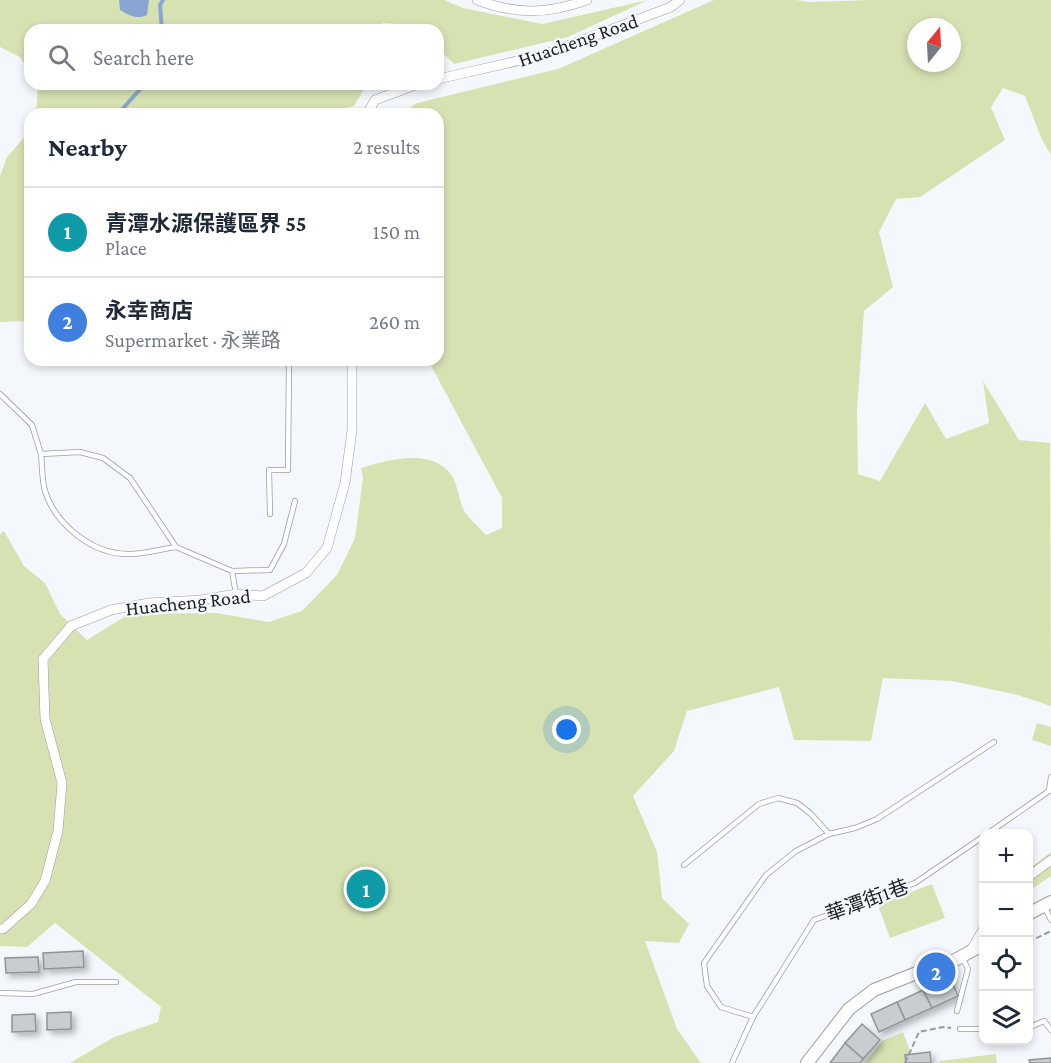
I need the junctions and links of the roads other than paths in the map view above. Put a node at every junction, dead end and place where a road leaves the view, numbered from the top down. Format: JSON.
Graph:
{"nodes":[{"id":1,"x":477,"y":0,"type":"edge"},
{"id":2,"x":587,"y":0,"type":"edge"},
{"id":3,"x":680,"y":0,"type":"edge"},
{"id":4,"x":444,"y":78,"type":"edge"},
{"id":5,"x":402,"y":90,"type":"edge"},
{"id":6,"x":370,"y":108,"type":"edge"},
{"id":7,"x":289,"y":366,"type":"edge"},
{"id":8,"x":352,"y":366,"type":"edge"},
{"id":9,"x":0,"y":394,"type":"edge"},
{"id":10,"x":42,"y":454,"type":"junction"},
{"id":11,"x":295,"y":501,"type":"dead end"},
{"id":12,"x":270,"y":514,"type":"dead end"},
{"id":13,"x":176,"y":547,"type":"junction"},
{"id":14,"x":232,"y":571,"type":"junction"},
{"id":15,"x":236,"y":594,"type":"junction"},
{"id":16,"x":994,"y":742,"type":"dead end"},
{"id":17,"x":1051,"y":777,"type":"edge"},
{"id":18,"x":1050,"y":791,"type":"edge"},
{"id":19,"x":994,"y":829,"type":"edge"},
{"id":20,"x":830,"y":834,"type":"junction"},
{"id":21,"x":979,"y":839,"type":"edge"},
{"id":22,"x":1051,"y":860,"type":"edge"},
{"id":23,"x":684,"y":865,"type":"dead end"},
{"id":24,"x":1033,"y":874,"type":"edge"},
{"id":25,"x":1047,"y":904,"type":"edge"},
{"id":26,"x":1033,"y":913,"type":"edge"},
{"id":27,"x":1051,"y":920,"type":"edge"},
{"id":28,"x":0,"y":929,"type":"edge"},
{"id":29,"x":979,"y":936,"type":"edge"},
{"id":30,"x":979,"y":947,"type":"edge"},
{"id":31,"x":966,"y":955,"type":"junction"},
{"id":32,"x":116,"y":982,"type":"dead end"},
{"id":33,"x":0,"y":993,"type":"edge"},
{"id":34,"x":957,"y":1011,"type":"dead end"},
{"id":35,"x":753,"y":1017,"type":"junction"},
{"id":36,"x":1033,"y":1026,"type":"edge"},
{"id":37,"x":960,"y":1029,"type":"road end"},
{"id":38,"x":979,"y":1029,"type":"edge"},
{"id":39,"x":1051,"y":1029,"type":"edge"},
{"id":40,"x":732,"y":1063,"type":"edge"},
{"id":41,"x":807,"y":1063,"type":"edge"}],
"edges":[{"from":1,"to":2,"type":"street"},
{"from":3,"to":4,"type":"street","name":"Huacheng Road"},
{"from":5,"to":6,"type":"street"},
{"from":7,"to":12,"type":"lane"},
{"from":8,"to":15,"type":"street","name":"Huacheng Road"},
{"from":9,"to":10,"type":"lane"},
{"from":10,"to":13,"type":"lane"},
{"from":10,"to":13,"type":"lane"},
{"from":11,"to":14,"type":"lane"},
{"from":13,"to":14,"type":"lane"},
{"from":14,"to":15,"type":"lane"},
{"from":15,"to":28,"type":"street","name":"Huacheng Road"},
{"from":16,"to":20,"type":"lane"},
{"from":17,"to":18,"type":"lane","name":"華潭街1巷"},
{"from":18,"to":19,"type":"lane","name":"華潭街1巷"},
{"from":20,"to":23,"type":"lane"},
{"from":20,"to":35,"type":"lane"},
{"from":21,"to":35,"type":"lane","name":"華潭街1巷"},
{"from":22,"to":24,"type":"street"},
{"from":25,"to":26,"type":"street"},
{"from":25,"to":27,"type":"lane"},
{"from":29,"to":31,"type":"street"},
{"from":30,"to":31,"type":"street"},
{"from":31,"to":34,"type":"lane"},
{"from":31,"to":41,"type":"street"},
{"from":32,"to":33,"type":"lane"},
{"from":35,"to":40,"type":"lane","name":"華潭街1巷"},
{"from":36,"to":39,"type":"lane"},
{"from":37,"to":38,"type":"lane"}]}
